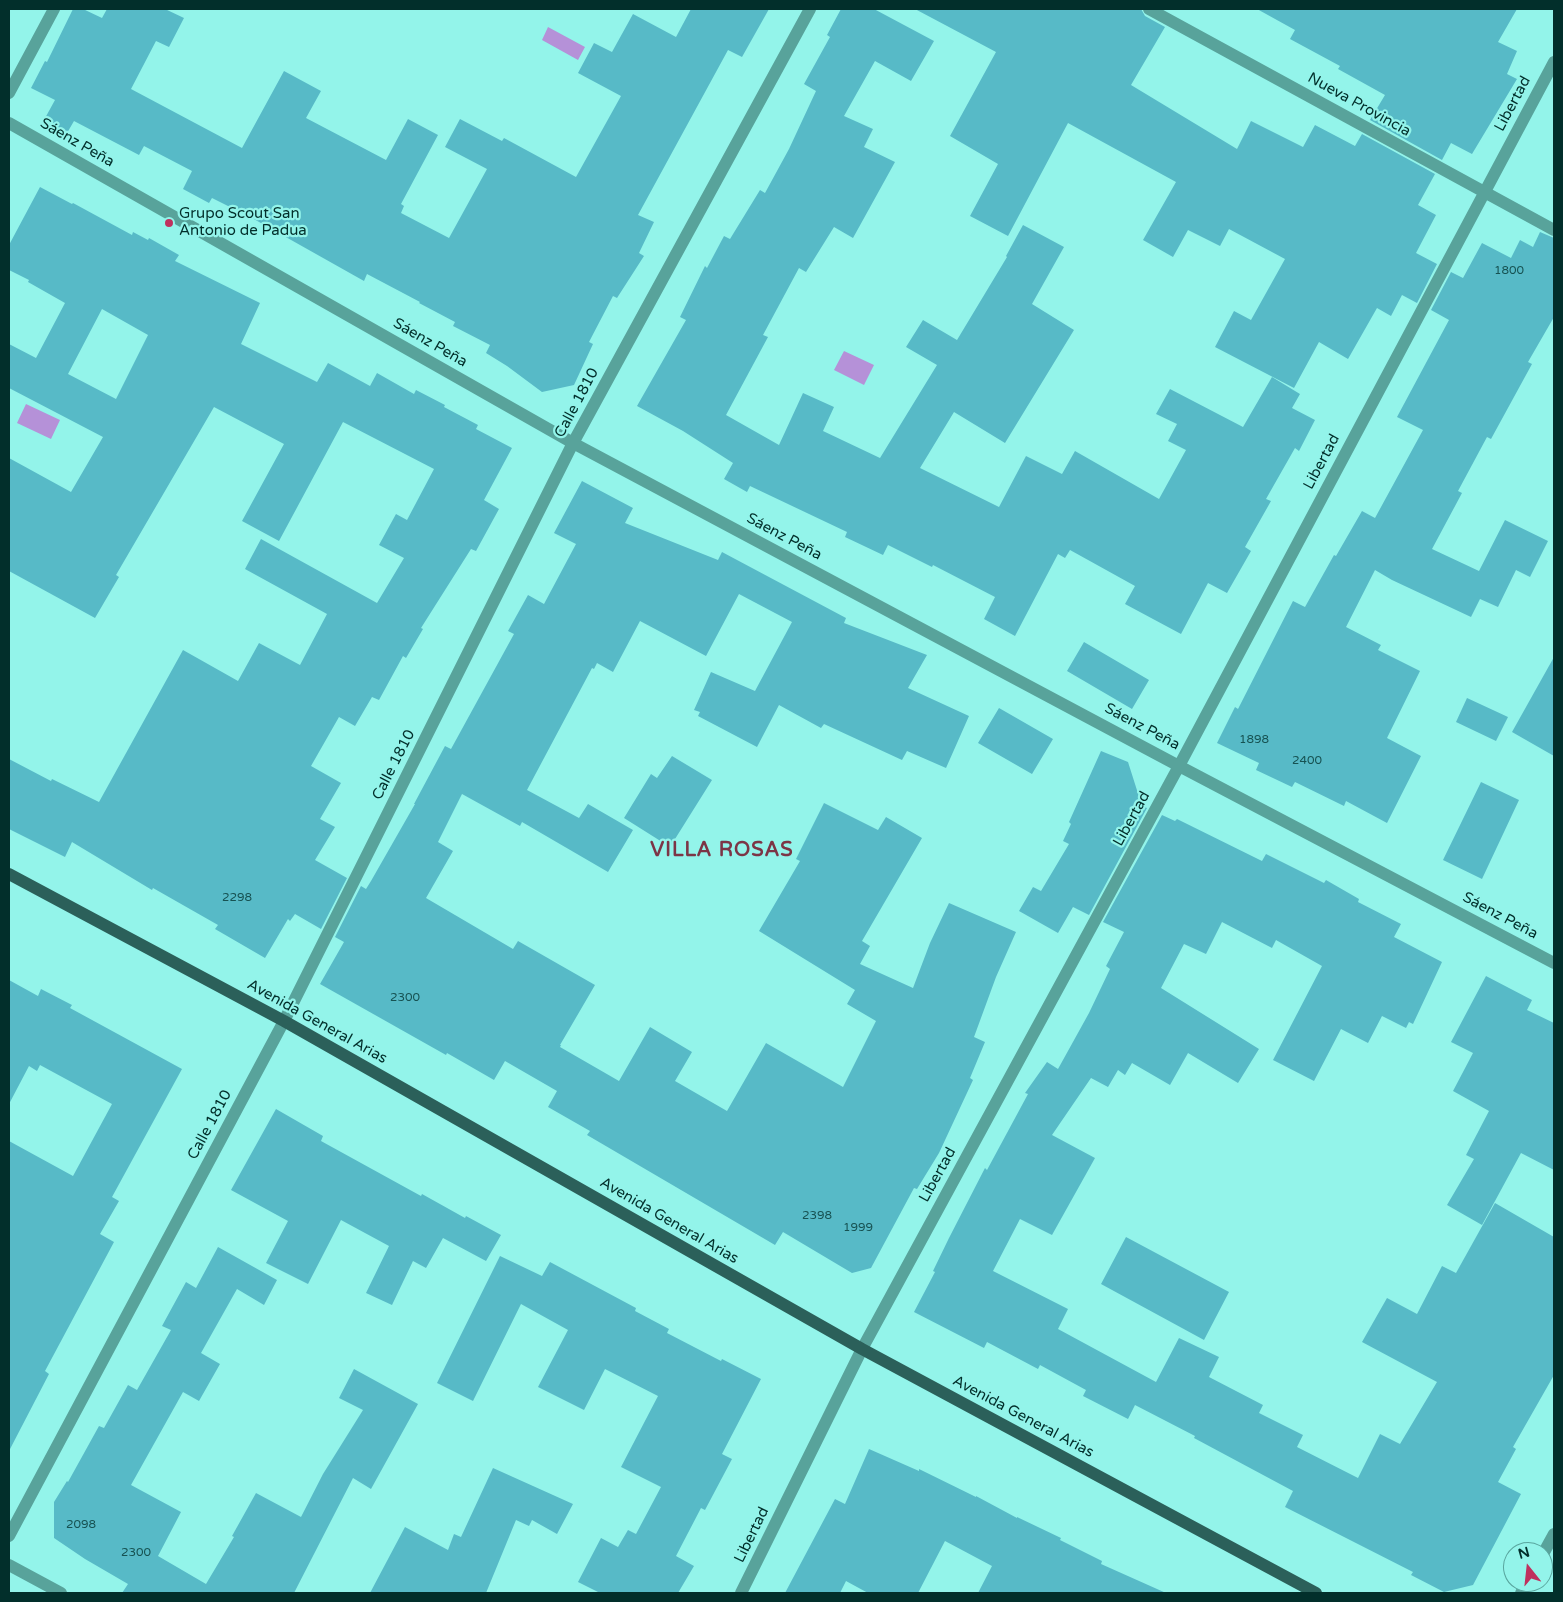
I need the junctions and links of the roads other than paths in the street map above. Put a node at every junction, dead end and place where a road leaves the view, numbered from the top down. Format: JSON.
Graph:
{"nodes":[{"id":1,"x":54,"y":9,"type":"edge"},
{"id":2,"x":810,"y":9,"type":"edge"},
{"id":3,"x":1149,"y":9,"type":"edge"},
{"id":4,"x":1554,"y":62,"type":"edge"},
{"id":5,"x":9,"y":93,"type":"edge"},
{"id":6,"x":9,"y":123,"type":"edge"},
{"id":7,"x":1484,"y":192,"type":"junction"},
{"id":8,"x":1554,"y":230,"type":"edge"},
{"id":9,"x":573,"y":443,"type":"junction"},
{"id":10,"x":1179,"y":766,"type":"junction"},
{"id":11,"x":9,"y":874,"type":"edge"},
{"id":12,"x":1554,"y":963,"type":"edge"},
{"id":13,"x":284,"y":1021,"type":"junction"},
{"id":14,"x":862,"y":1349,"type":"junction"},
{"id":15,"x":9,"y":1536,"type":"edge"},
{"id":16,"x":9,"y":1565,"type":"edge"},
{"id":17,"x":62,"y":1593,"type":"edge"},
{"id":18,"x":741,"y":1593,"type":"edge"},
{"id":19,"x":1316,"y":1593,"type":"edge"}],
"edges":[{"from":1,"to":5,"type":"street"},
{"from":2,"to":9,"type":"street","name":"Calle 1810"},
{"from":3,"to":7,"type":"street","name":"Nueva Provincia"},
{"from":4,"to":7,"type":"street","name":"Libertad"},
{"from":6,"to":9,"type":"street","name":"Sáenz Peña"},
{"from":7,"to":8,"type":"street","name":"Nueva Provincia"},
{"from":7,"to":10,"type":"street","name":"Libertad"},
{"from":9,"to":10,"type":"street","name":"Sáenz Peña"},
{"from":9,"to":13,"type":"street","name":"Calle 1810"},
{"from":10,"to":12,"type":"street","name":"Sáenz Peña"},
{"from":10,"to":14,"type":"street","name":"Libertad"},
{"from":11,"to":13,"type":"main road","name":"Avenida General Arias"},
{"from":13,"to":14,"type":"main road","name":"Avenida General Arias"},
{"from":13,"to":15,"type":"street","name":"Calle 1810"},
{"from":14,"to":18,"type":"street","name":"Libertad"},
{"from":14,"to":19,"type":"main road","name":"Avenida General Arias"},
{"from":16,"to":17,"type":"street"}]}
